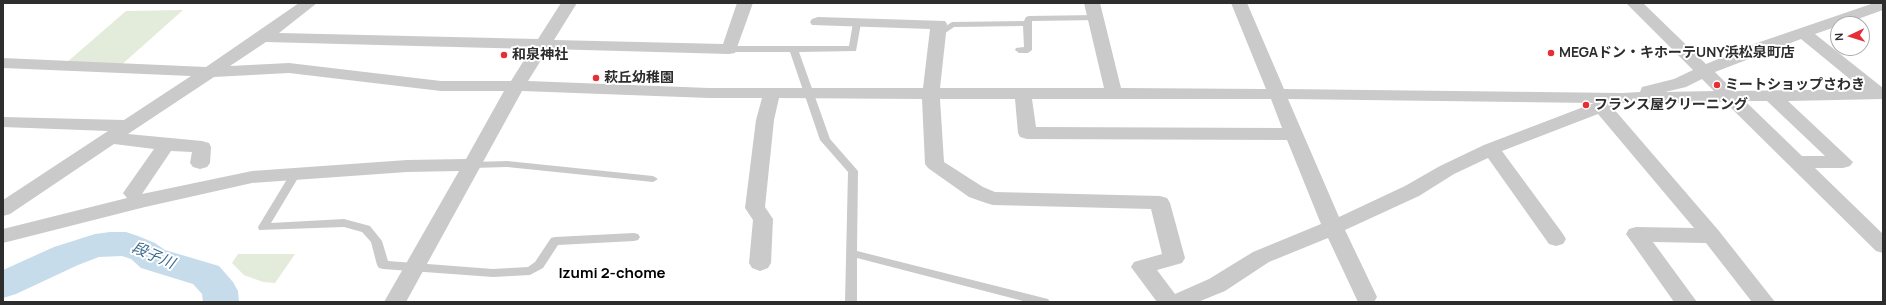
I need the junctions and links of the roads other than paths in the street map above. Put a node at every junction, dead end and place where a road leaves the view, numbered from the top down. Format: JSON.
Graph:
{"nodes":[{"id":1,"x":309,"y":3,"type":"edge"},
{"id":2,"x":569,"y":3,"type":"edge"},
{"id":3,"x":745,"y":3,"type":"edge"},
{"id":4,"x":1239,"y":3,"type":"edge"},
{"id":5,"x":1634,"y":3,"type":"edge"},
{"id":6,"x":1883,"y":4,"type":"edge"},
{"id":7,"x":1093,"y":10,"type":"edge"},
{"id":8,"x":818,"y":22,"type":"dead end"},
{"id":9,"x":858,"y":23,"type":"junction"},
{"id":10,"x":1027,"y":23,"type":"junction"},
{"id":11,"x":938,"y":34,"type":"junction"},
{"id":12,"x":1804,"y":34,"type":"junction"},
{"id":13,"x":262,"y":37,"type":"junction"},
{"id":14,"x":542,"y":44,"type":"junction"},
{"id":15,"x":729,"y":49,"type":"junction"},
{"id":16,"x":794,"y":50,"type":"junction"},
{"id":17,"x":1020,"y":50,"type":"dead end"},
{"id":18,"x":3,"y":63,"type":"edge"},
{"id":19,"x":1704,"y":71,"type":"junction"},
{"id":20,"x":209,"y":72,"type":"junction"},
{"id":21,"x":516,"y":86,"type":"junction"},
{"id":22,"x":772,"y":93,"type":"junction"},
{"id":23,"x":808,"y":93,"type":"junction"},
{"id":24,"x":931,"y":93,"type":"junction"},
{"id":25,"x":1023,"y":94,"type":"junction"},
{"id":26,"x":1276,"y":94,"type":"junction"},
{"id":27,"x":1881,"y":94,"type":"edge"},
{"id":28,"x":1114,"y":95,"type":"junction"},
{"id":29,"x":1772,"y":96,"type":"junction"},
{"id":30,"x":1730,"y":97,"type":"junction"},
{"id":31,"x":1622,"y":98,"type":"junction"},
{"id":32,"x":1602,"y":106,"type":"junction"},
{"id":33,"x":7,"y":125,"type":"edge"},
{"id":34,"x":128,"y":126,"type":"junction"},
{"id":35,"x":1293,"y":134,"type":"junction"},
{"id":36,"x":111,"y":138,"type":"junction"},
{"id":37,"x":166,"y":145,"type":"junction"},
{"id":38,"x":1491,"y":149,"type":"junction"},
{"id":39,"x":1796,"y":162,"type":"junction"},
{"id":40,"x":200,"y":163,"type":"dead end"},
{"id":41,"x":472,"y":165,"type":"junction"},
{"id":42,"x":296,"y":173,"type":"junction"},
{"id":43,"x":653,"y":179,"type":"dead end"},
{"id":44,"x":133,"y":193,"type":"dead end"},
{"id":45,"x":3,"y":209,"type":"edge"},
{"id":46,"x":1333,"y":227,"type":"junction"},
{"id":47,"x":3,"y":236,"type":"edge"},
{"id":48,"x":1712,"y":236,"type":"junction"},
{"id":49,"x":634,"y":237,"type":"dead end"},
{"id":50,"x":1556,"y":239,"type":"dead end"},
{"id":51,"x":1883,"y":246,"type":"edge"},
{"id":52,"x":851,"y":253,"type":"junction"},
{"id":53,"x":760,"y":263,"type":"dead end"},
{"id":54,"x":416,"y":267,"type":"junction"},
{"id":55,"x":1366,"y":297,"type":"dead end"},
{"id":56,"x":395,"y":302,"type":"edge"},
{"id":57,"x":851,"y":302,"type":"edge"},
{"id":58,"x":1044,"y":302,"type":"edge"},
{"id":59,"x":1169,"y":302,"type":"edge"},
{"id":60,"x":1177,"y":302,"type":"edge"},
{"id":61,"x":1686,"y":302,"type":"edge"},
{"id":62,"x":1764,"y":302,"type":"edge"}],
"edges":[{"from":1,"to":13,"type":"street"},
{"from":2,"to":14,"type":"street"},
{"from":3,"to":15,"type":"street"},
{"from":4,"to":26,"type":"street"},
{"from":5,"to":19,"type":"street"},
{"from":6,"to":12,"type":"street"},
{"from":7,"to":10,"type":"lane"},
{"from":7,"to":28,"type":"street"},
{"from":8,"to":9,"type":"street"},
{"from":9,"to":11,"type":"street"},
{"from":9,"to":16,"type":"lane"},
{"from":10,"to":11,"type":"lane"},
{"from":10,"to":17,"type":"lane"},
{"from":11,"to":24,"type":"street"},
{"from":12,"to":19,"type":"street"},
{"from":12,"to":27,"type":"street"},
{"from":13,"to":14,"type":"street"},
{"from":13,"to":20,"type":"street"},
{"from":14,"to":15,"type":"street"},
{"from":14,"to":21,"type":"street"},
{"from":15,"to":16,"type":"lane"},
{"from":16,"to":23,"type":"lane"},
{"from":18,"to":20,"type":"street"},
{"from":19,"to":30,"type":"street"},
{"from":19,"to":31,"type":"street"},
{"from":20,"to":21,"type":"street"},
{"from":20,"to":34,"type":"street"},
{"from":21,"to":22,"type":"street"},
{"from":21,"to":41,"type":"street"},
{"from":22,"to":23,"type":"street"},
{"from":22,"to":53,"type":"street"},
{"from":23,"to":24,"type":"street"},
{"from":23,"to":52,"type":"lane"},
{"from":24,"to":25,"type":"street"},
{"from":24,"to":59,"type":"street"},
{"from":25,"to":28,"type":"street"},
{"from":25,"to":35,"type":"street"},
{"from":26,"to":28,"type":"street"},
{"from":26,"to":31,"type":"street"},
{"from":26,"to":35,"type":"street"},
{"from":27,"to":29,"type":"street"},
{"from":29,"to":30,"type":"street"},
{"from":29,"to":39,"type":"street"},
{"from":30,"to":31,"type":"street"},
{"from":30,"to":39,"type":"street"},
{"from":31,"to":32,"type":"street"},
{"from":32,"to":38,"type":"street"},
{"from":32,"to":48,"type":"street"},
{"from":33,"to":34,"type":"street"},
{"from":34,"to":36,"type":"street"},
{"from":35,"to":46,"type":"street"},
{"from":36,"to":37,"type":"street"},
{"from":36,"to":45,"type":"street"},
{"from":37,"to":40,"type":"street"},
{"from":37,"to":44,"type":"street"},
{"from":38,"to":46,"type":"street"},
{"from":38,"to":50,"type":"street"},
{"from":39,"to":51,"type":"street"},
{"from":41,"to":42,"type":"street"},
{"from":41,"to":43,"type":"lane"},
{"from":41,"to":54,"type":"street"},
{"from":42,"to":47,"type":"street"},
{"from":42,"to":54,"type":"lane"},
{"from":46,"to":55,"type":"street"},
{"from":46,"to":60,"type":"street"},
{"from":48,"to":61,"type":"street"},
{"from":48,"to":62,"type":"street"},
{"from":49,"to":54,"type":"lane"},
{"from":52,"to":57,"type":"lane"},
{"from":52,"to":58,"type":"lane"},
{"from":54,"to":56,"type":"street"}]}
